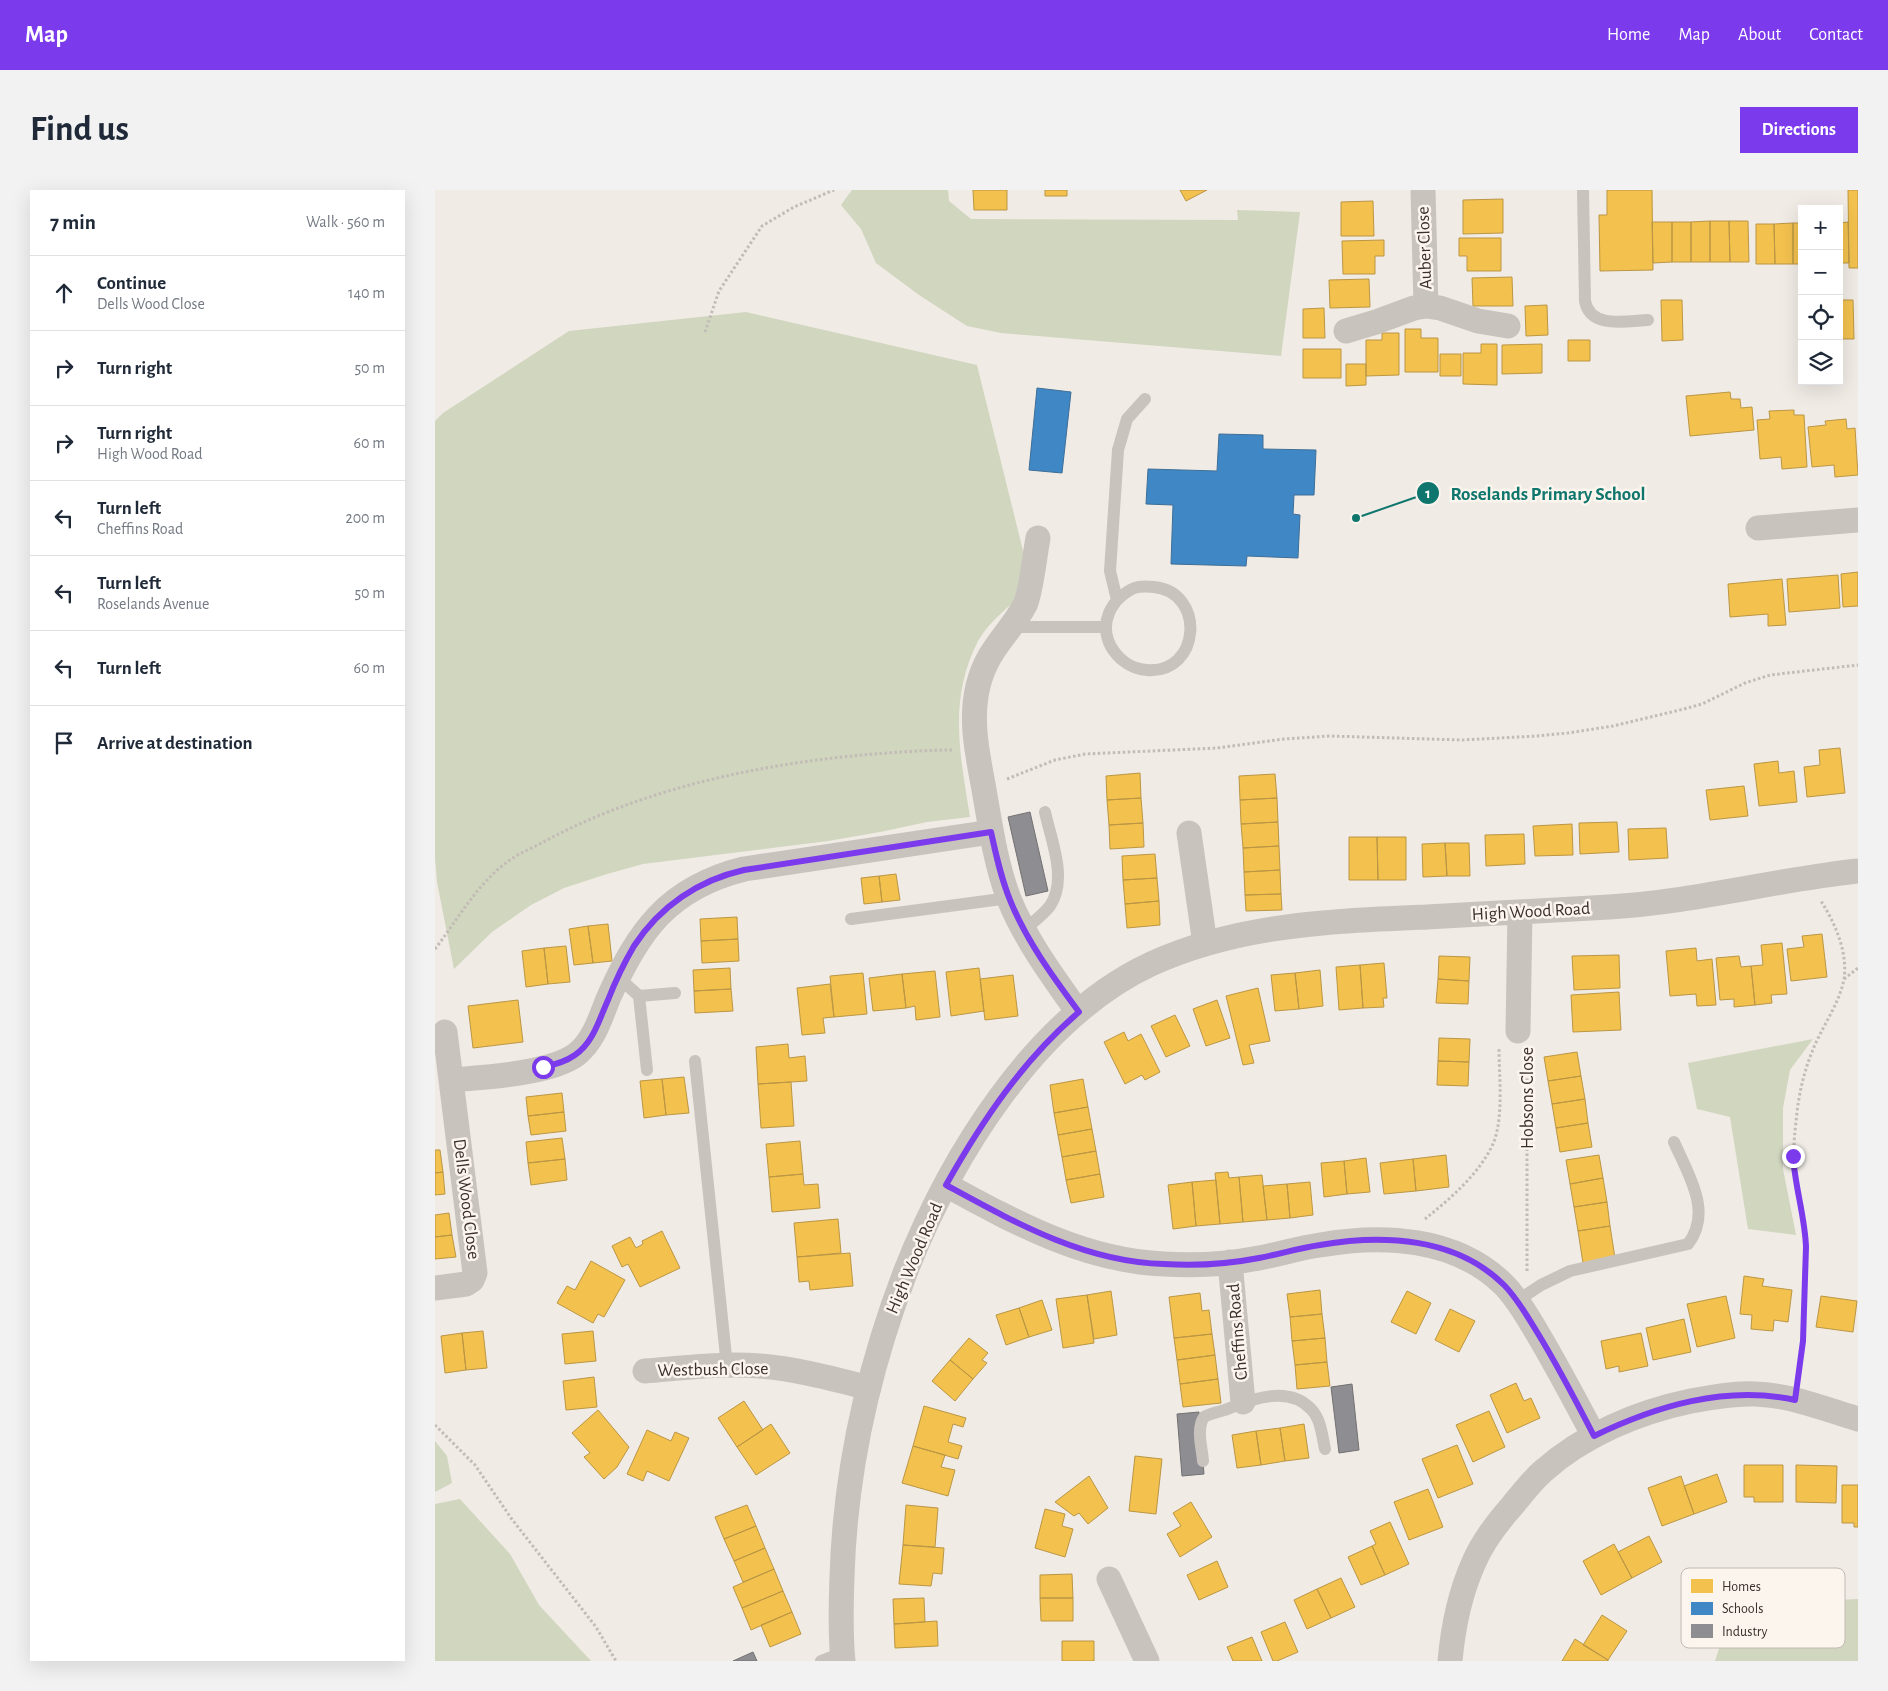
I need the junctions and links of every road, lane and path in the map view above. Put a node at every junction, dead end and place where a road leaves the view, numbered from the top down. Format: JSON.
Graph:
{"nodes":[{"id":1,"x":834,"y":190,"type":"edge"},
{"id":2,"x":1423,"y":190,"type":"edge"},
{"id":3,"x":1583,"y":190,"type":"edge"},
{"id":4,"x":1426,"y":306,"type":"junction"},
{"id":5,"x":1648,"y":320,"type":"dead end"},
{"id":6,"x":1508,"y":326,"type":"dead end"},
{"id":7,"x":1346,"y":331,"type":"dead end"},
{"id":8,"x":705,"y":332,"type":"dead end"},
{"id":9,"x":1145,"y":399,"type":"dead end"},
{"id":10,"x":1858,"y":520,"type":"edge"},
{"id":11,"x":1758,"y":528,"type":"dead end"},
{"id":12,"x":1038,"y":538,"type":"dead end"},
{"id":13,"x":1117,"y":600,"type":"junction"},
{"id":14,"x":1009,"y":627,"type":"junction"},
{"id":15,"x":1106,"y":627,"type":"junction"},
{"id":16,"x":1858,"y":665,"type":"edge"},
{"id":17,"x":977,"y":749,"type":"junction"},
{"id":18,"x":984,"y":791,"type":"junction"},
{"id":19,"x":1045,"y":812,"type":"dead end"},
{"id":20,"x":991,"y":832,"type":"junction"},
{"id":21,"x":1189,"y":833,"type":"dead end"},
{"id":22,"x":1858,"y":870,"type":"edge"},
{"id":23,"x":1810,"y":878,"type":"junction"},
{"id":24,"x":1009,"y":898,"type":"junction"},
{"id":25,"x":1520,"y":912,"type":"junction"},
{"id":26,"x":851,"y":918,"type":"dead end"},
{"id":27,"x":1024,"y":930,"type":"junction"},
{"id":28,"x":1205,"y":944,"type":"junction"},
{"id":29,"x":435,"y":949,"type":"edge"},
{"id":30,"x":1858,"y":968,"type":"edge"},
{"id":31,"x":618,"y":977,"type":"junction"},
{"id":32,"x":1844,"y":980,"type":"junction"},
{"id":33,"x":675,"y":993,"type":"dead end"},
{"id":34,"x":639,"y":996,"type":"junction"},
{"id":35,"x":1079,"y":1012,"type":"junction"},
{"id":36,"x":1518,"y":1031,"type":"junction"},
{"id":37,"x":445,"y":1032,"type":"dead end"},
{"id":38,"x":695,"y":1061,"type":"dead end"},
{"id":39,"x":647,"y":1070,"type":"dead end"},
{"id":40,"x":451,"y":1080,"type":"junction"},
{"id":41,"x":1674,"y":1142,"type":"dead end"},
{"id":42,"x":946,"y":1185,"type":"junction"},
{"id":43,"x":1398,"y":1240,"type":"junction"},
{"id":44,"x":1230,"y":1262,"type":"junction"},
{"id":45,"x":435,"y":1288,"type":"edge"},
{"id":46,"x":1522,"y":1298,"type":"junction"},
{"id":47,"x":727,"y":1366,"type":"junction"},
{"id":48,"x":645,"y":1371,"type":"dead end"},
{"id":49,"x":869,"y":1388,"type":"junction"},
{"id":50,"x":1795,"y":1400,"type":"junction"},
{"id":51,"x":1243,"y":1402,"type":"junction"},
{"id":52,"x":1858,"y":1419,"type":"edge"},
{"id":53,"x":435,"y":1424,"type":"edge"},
{"id":54,"x":1594,"y":1436,"type":"junction"},
{"id":55,"x":1325,"y":1449,"type":"dead end"},
{"id":56,"x":1203,"y":1461,"type":"dead end"},
{"id":57,"x":1109,"y":1579,"type":"dead end"},
{"id":58,"x":836,"y":1658,"type":"edge"},
{"id":59,"x":616,"y":1661,"type":"edge"},
{"id":60,"x":1147,"y":1661,"type":"edge"},
{"id":61,"x":1450,"y":1661,"type":"edge"}],
"edges":[{"from":1,"to":8,"type":"path"},
{"from":2,"to":4,"type":"street","name":"Auber Close"},
{"from":3,"to":5,"type":"lane"},
{"from":4,"to":6,"type":"street","name":"Auber Close"},
{"from":4,"to":7,"type":"street","name":"Auber Close"},
{"from":9,"to":13,"type":"lane"},
{"from":10,"to":11,"type":"street"},
{"from":12,"to":14,"type":"street"},
{"from":13,"to":15,"type":"lane"},
{"from":13,"to":15,"type":"lane"},
{"from":14,"to":15,"type":"lane"},
{"from":14,"to":17,"type":"street"},
{"from":16,"to":18,"type":"path"},
{"from":17,"to":18,"type":"street"},
{"from":17,"to":29,"type":"path"},
{"from":18,"to":20,"type":"street"},
{"from":19,"to":27,"type":"lane"},
{"from":20,"to":24,"type":"street"},
{"from":20,"to":31,"type":"street"},
{"from":21,"to":28,"type":"street"},
{"from":22,"to":23,"type":"street","name":"High Wood Road"},
{"from":23,"to":25,"type":"street","name":"High Wood Road"},
{"from":23,"to":32,"type":"path"},
{"from":24,"to":26,"type":"lane"},
{"from":24,"to":27,"type":"street"},
{"from":25,"to":28,"type":"street","name":"High Wood Road"},
{"from":25,"to":36,"type":"street","name":"Hobsons Close"},
{"from":27,"to":35,"type":"street"},
{"from":28,"to":35,"type":"street","name":"High Wood Road"},
{"from":30,"to":32,"type":"path"},
{"from":31,"to":34,"type":"lane"},
{"from":31,"to":40,"type":"street"},
{"from":32,"to":50,"type":"path"},
{"from":33,"to":34,"type":"lane"},
{"from":34,"to":39,"type":"lane"},
{"from":35,"to":42,"type":"street","name":"High Wood Road"},
{"from":36,"to":43,"type":"path"},
{"from":36,"to":46,"type":"path","name":"Hobsons Close"},
{"from":37,"to":40,"type":"street","name":"Dells Wood Close"},
{"from":38,"to":47,"type":"lane"},
{"from":40,"to":45,"type":"street","name":"Dells Wood Close"},
{"from":41,"to":46,"type":"lane"},
{"from":42,"to":44,"type":"street","name":"Cheffins Road"},
{"from":42,"to":49,"type":"street","name":"High Wood Road"},
{"from":43,"to":44,"type":"street","name":"Cheffins Road"},
{"from":43,"to":46,"type":"street","name":"Cheffins Road"},
{"from":44,"to":51,"type":"street","name":"Cheffins Road"},
{"from":46,"to":54,"type":"street","name":"Cheffins Road"},
{"from":47,"to":48,"type":"street","name":"Westbush Close"},
{"from":47,"to":49,"type":"street","name":"Westbush Close"},
{"from":49,"to":58,"type":"street","name":"High Wood Road"},
{"from":50,"to":52,"type":"street"},
{"from":50,"to":54,"type":"street"},
{"from":51,"to":55,"type":"lane"},
{"from":51,"to":56,"type":"lane"},
{"from":53,"to":59,"type":"path"},
{"from":54,"to":61,"type":"street"},
{"from":57,"to":60,"type":"street"}]}
